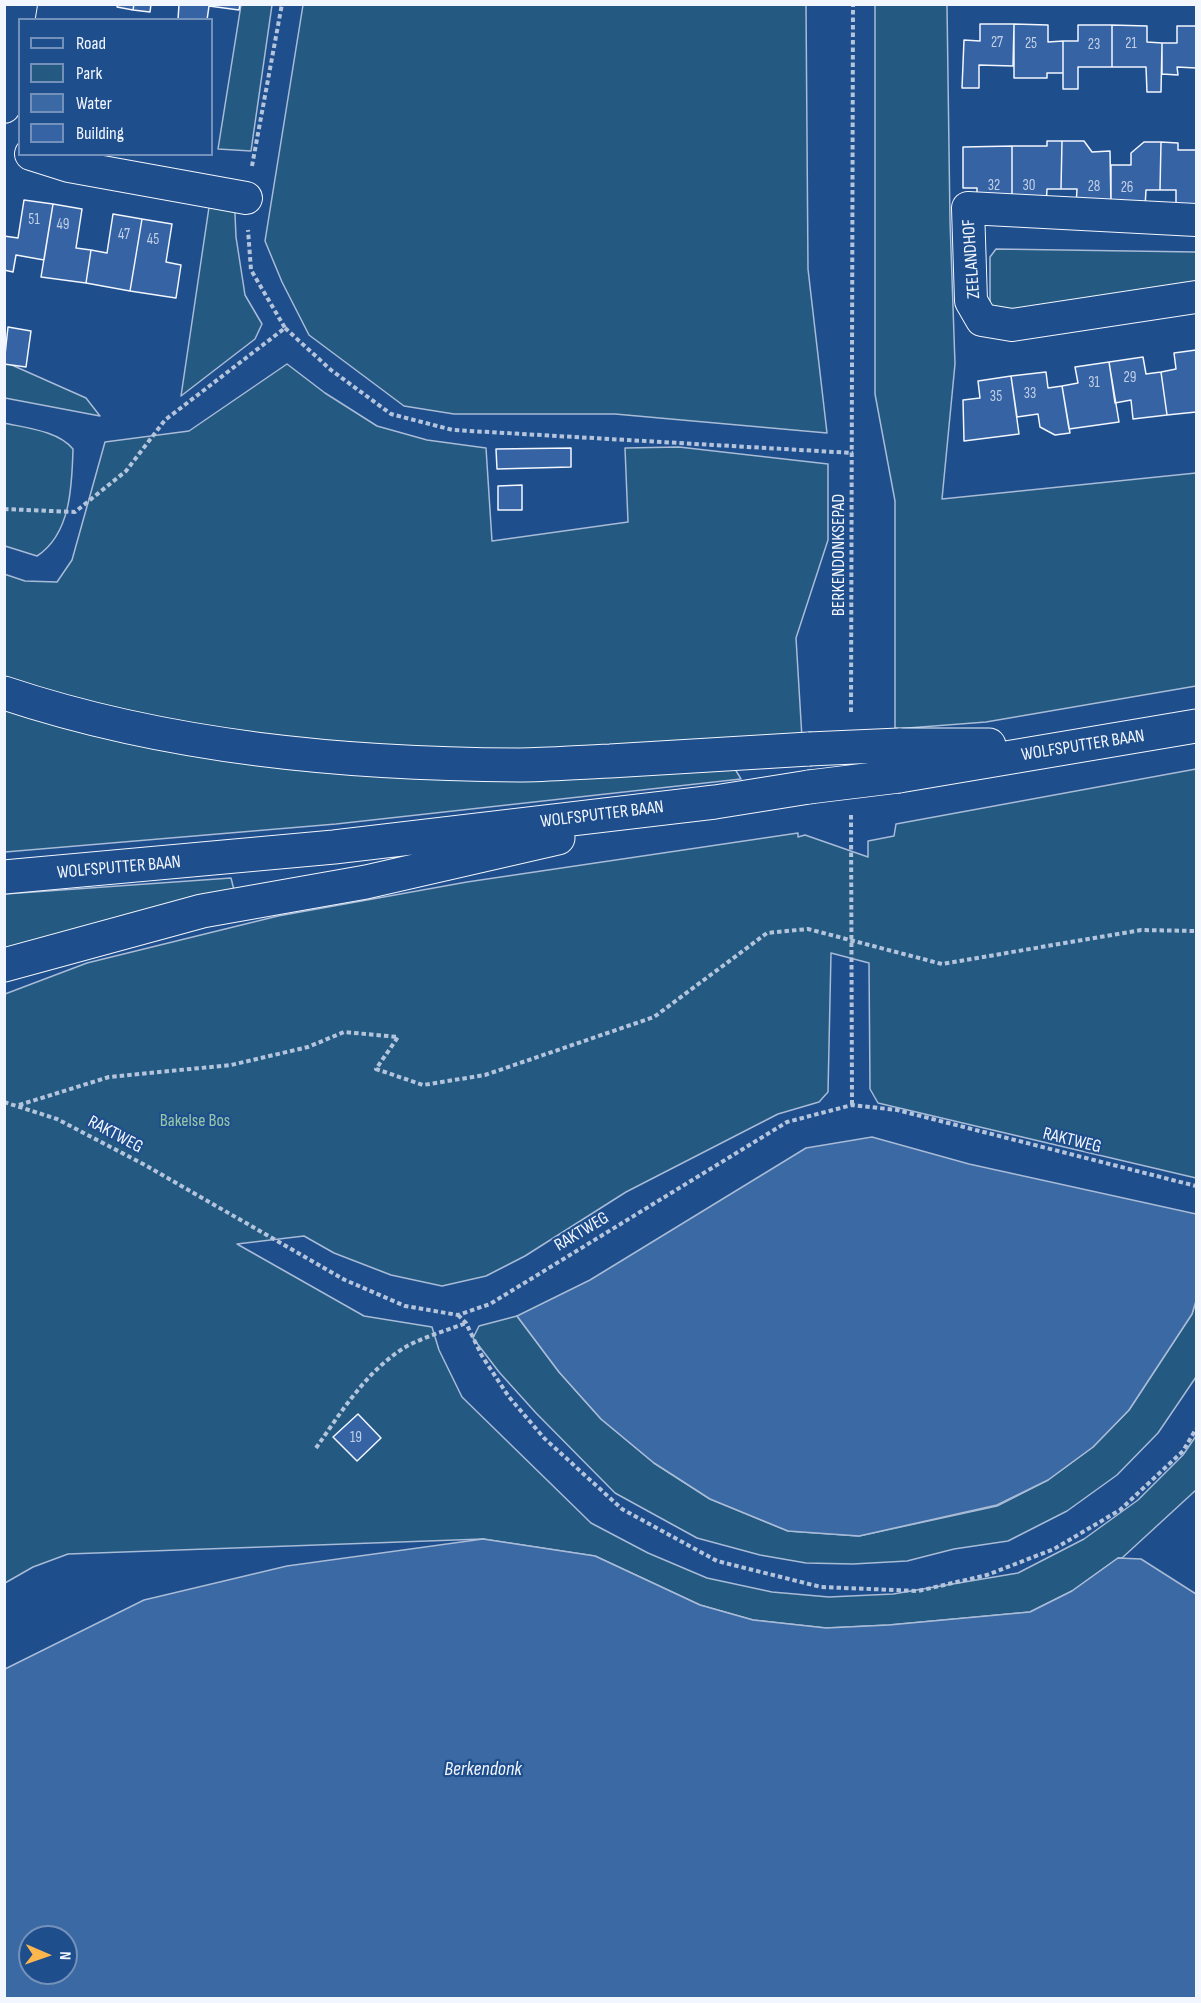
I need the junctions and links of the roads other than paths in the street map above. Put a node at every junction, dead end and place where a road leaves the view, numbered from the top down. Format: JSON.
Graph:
{"nodes":[{"id":1,"x":18,"y":22,"type":"edge"},
{"id":2,"x":4,"y":107,"type":"edge"},
{"id":3,"x":37,"y":156,"type":"edge"},
{"id":4,"x":246,"y":198,"type":"road end"},
{"id":5,"x":1197,"y":220,"type":"edge"},
{"id":6,"x":1197,"y":297,"type":"edge"},
{"id":7,"x":4,"y":693,"type":"edge"},
{"id":8,"x":1197,"y":726,"type":"edge"},
{"id":9,"x":899,"y":761,"type":"junction"},
{"id":10,"x":715,"y":802,"type":"junction"},
{"id":11,"x":4,"y":877,"type":"edge"},
{"id":12,"x":4,"y":965,"type":"edge"}],
"edges":[{"from":1,"to":2,"type":"street"},
{"from":3,"to":4,"type":"street"},
{"from":5,"to":6,"type":"street","name":"ZEELANDHOF"},
{"from":7,"to":9,"type":"main road","bridge":true},
{"from":8,"to":9,"type":"main road","name":"WOLFSPUTTER BAAN"},
{"from":9,"to":10,"type":"main road","name":"WOLFSPUTTER BAAN","bridge":true},
{"from":10,"to":11,"type":"main road","name":"WOLFSPUTTER BAAN"},
{"from":10,"to":12,"type":"main road"}]}
